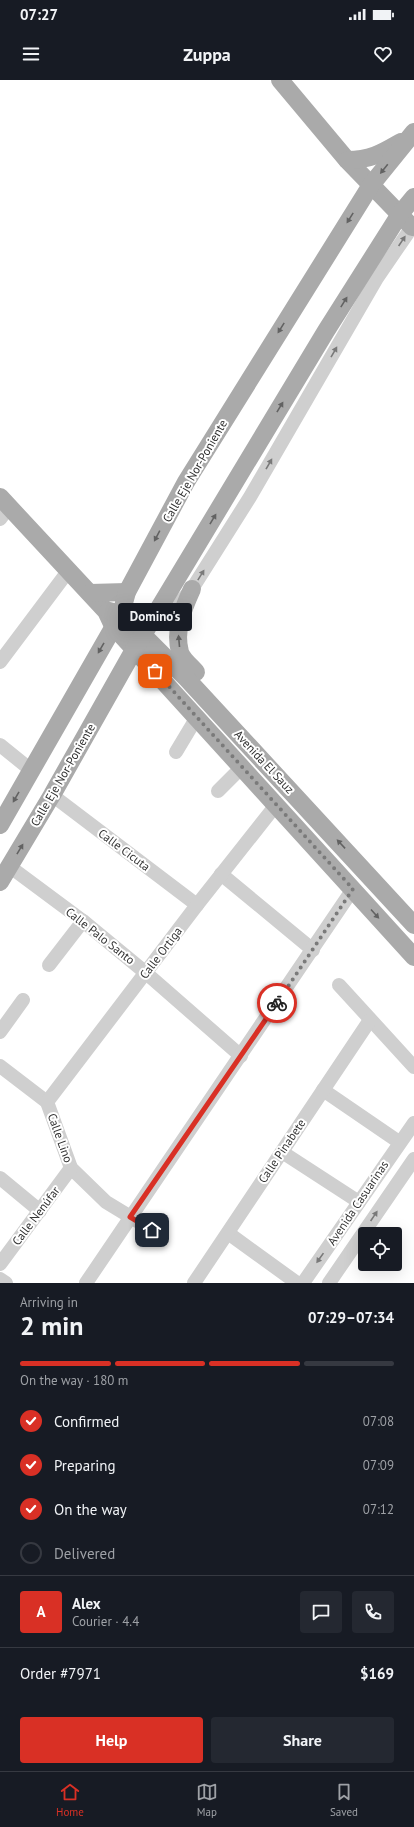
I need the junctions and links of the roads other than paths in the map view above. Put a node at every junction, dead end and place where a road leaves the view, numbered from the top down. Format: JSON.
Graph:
{"nodes":[{"id":1,"x":280,"y":80,"type":"edge"},
{"id":2,"x":412,"y":135,"type":"edge"},
{"id":3,"x":347,"y":160,"type":"junction"},
{"id":4,"x":371,"y":185,"type":"junction"},
{"id":5,"x":414,"y":197,"type":"edge"},
{"id":6,"x":409,"y":222,"type":"edge"},
{"id":7,"x":3,"y":508,"type":"edge"},
{"id":8,"x":69,"y":570,"type":"junction"},
{"id":9,"x":192,"y":589,"type":"junction"},
{"id":10,"x":127,"y":592,"type":"junction"},
{"id":11,"x":90,"y":593,"type":"junction"},
{"id":12,"x":113,"y":617,"type":"junction"},
{"id":13,"x":143,"y":634,"type":"junction"},
{"id":14,"x":0,"y":662,"type":"edge"},
{"id":15,"x":216,"y":710,"type":"junction"},
{"id":16,"x":197,"y":717,"type":"junction"},
{"id":17,"x":0,"y":745,"type":"edge"},
{"id":18,"x":251,"y":748,"type":"junction"},
{"id":19,"x":176,"y":752,"type":"dead end"},
{"id":20,"x":240,"y":765,"type":"junction"},
{"id":21,"x":31,"y":770,"type":"junction"},
{"id":22,"x":218,"y":791,"type":"dead end"},
{"id":23,"x":52,"y":795,"type":"junction"},
{"id":24,"x":276,"y":805,"type":"junction"},
{"id":25,"x":0,"y":825,"type":"edge"},
{"id":26,"x":9,"y":866,"type":"junction"},
{"id":27,"x":361,"y":866,"type":"junction"},
{"id":28,"x":221,"y":874,"type":"junction"},
{"id":29,"x":0,"y":882,"type":"edge"},
{"id":30,"x":349,"y":885,"type":"junction"},
{"id":31,"x":196,"y":905,"type":"junction"},
{"id":32,"x":83,"y":921,"type":"junction"},
{"id":33,"x":414,"y":925,"type":"edge"},
{"id":34,"x":313,"y":950,"type":"junction"},
{"id":35,"x":414,"y":957,"type":"edge"},
{"id":36,"x":49,"y":965,"type":"dead end"},
{"id":37,"x":146,"y":973,"type":"junction"},
{"id":38,"x":339,"y":985,"type":"dead end"},
{"id":39,"x":23,"y":1000,"type":"dead end"},
{"id":40,"x":370,"y":1020,"type":"junction"},
{"id":41,"x":0,"y":1032,"type":"edge"},
{"id":42,"x":241,"y":1056,"type":"junction"},
{"id":43,"x":0,"y":1066,"type":"edge"},
{"id":44,"x":414,"y":1067,"type":"edge"},
{"id":45,"x":323,"y":1090,"type":"junction"},
{"id":46,"x":47,"y":1102,"type":"junction"},
{"id":47,"x":414,"y":1123,"type":"edge"},
{"id":48,"x":400,"y":1142,"type":"junction"},
{"id":49,"x":282,"y":1152,"type":"junction"},
{"id":50,"x":414,"y":1159,"type":"edge"},
{"id":51,"x":71,"y":1168,"type":"junction"},
{"id":52,"x":0,"y":1178,"type":"edge"},
{"id":53,"x":358,"y":1202,"type":"junction"},
{"id":54,"x":40,"y":1211,"type":"junction"},
{"id":55,"x":130,"y":1217,"type":"junction"},
{"id":56,"x":228,"y":1233,"type":"junction"},
{"id":57,"x":162,"y":1236,"type":"dead end"},
{"id":58,"x":0,"y":1264,"type":"edge"},
{"id":59,"x":0,"y":1279,"type":"edge"},
{"id":60,"x":6,"y":1283,"type":"edge"},
{"id":61,"x":86,"y":1283,"type":"edge"},
{"id":62,"x":194,"y":1283,"type":"edge"},
{"id":63,"x":297,"y":1283,"type":"edge"},
{"id":64,"x":303,"y":1283,"type":"edge"},
{"id":65,"x":329,"y":1283,"type":"edge"}],
"edges":[{"from":1,"to":3,"type":"main road"},
{"from":2,"to":3,"type":"main road"},
{"from":2,"to":4,"type":"main road","name":"Calle Eje Nor-Poniente","one_way":true},
{"from":3,"to":4,"type":"main road"},
{"from":4,"to":6,"type":"main road"},
{"from":4,"to":10,"type":"main road","name":"Calle Eje Nor-Poniente","one_way":true},
{"from":5,"to":6,"type":"main road","name":"Calle Eje Nor-Poniente"},
{"from":9,"to":6,"type":"street","one_way":true},
{"from":13,"to":6,"type":"main road","name":"Calle Eje Nor-Poniente","one_way":true},
{"from":7,"to":8,"type":"main road","name":"Avenida El Sauz"},
{"from":8,"to":11,"type":"main road","name":"Avenida El Sauz"},
{"from":8,"to":14,"type":"street"},
{"from":9,"to":13,"type":"street"},
{"from":15,"to":9,"type":"main road","one_way":true},
{"from":10,"to":11,"type":"main road"},
{"from":10,"to":12,"type":"main road","name":"Calle Eje Nor-Poniente"},
{"from":11,"to":12,"type":"main road","name":"Avenida El Sauz"},
{"from":12,"to":13,"type":"main road","name":"Avenida El Sauz"},
{"from":12,"to":21,"type":"main road","name":"Calle Eje Nor-Poniente","one_way":true},
{"from":13,"to":15,"type":"main road","name":"Avenida El Sauz"},
{"from":13,"to":16,"type":"main road","name":"Avenida El Sauz"},
{"from":13,"to":23,"type":"main road","name":"Calle Eje Nor-Poniente"},
{"from":15,"to":18,"type":"main road","name":"Avenida El Sauz"},
{"from":16,"to":19,"type":"street"},
{"from":16,"to":20,"type":"main road","name":"Avenida El Sauz"},
{"from":17,"to":21,"type":"street"},
{"from":18,"to":20,"type":"main road"},
{"from":27,"to":18,"type":"main road","name":"Avenida El Sauz","one_way":true},
{"from":20,"to":22,"type":"street"},
{"from":20,"to":24,"type":"main road","name":"Avenida El Sauz"},
{"from":21,"to":25,"type":"main road","name":"Calle Eje Nor-Poniente","one_way":true},
{"from":26,"to":23,"type":"main road","name":"Calle Eje Nor-Poniente","one_way":true},
{"from":23,"to":31,"type":"street","name":"Calle Cicuta"},
{"from":24,"to":28,"type":"street","name":"Calle Ortiga"},
{"from":24,"to":30,"type":"main road","name":"Avenida El Sauz"},
{"from":26,"to":29,"type":"main road","name":"Calle Eje Nor-Poniente"},
{"from":26,"to":32,"type":"street","name":"Calle Palo Santo"},
{"from":27,"to":30,"type":"main road"},
{"from":27,"to":33,"type":"main road","name":"Avenida El Sauz"},
{"from":28,"to":31,"type":"street","name":"Calle Ortiga"},
{"from":28,"to":34,"type":"street"},
{"from":30,"to":34,"type":"street"},
{"from":30,"to":35,"type":"main road","name":"Avenida El Sauz","one_way":true},
{"from":31,"to":37,"type":"street","name":"Calle Ortiga"},
{"from":32,"to":36,"type":"street"},
{"from":32,"to":37,"type":"street","name":"Calle Palo Santo"},
{"from":34,"to":42,"type":"street"},
{"from":37,"to":42,"type":"street","name":"Calle Palo Santo"},
{"from":37,"to":46,"type":"street","name":"Calle Ortiga"},
{"from":38,"to":40,"type":"street"},
{"from":39,"to":41,"type":"street"},
{"from":40,"to":44,"type":"street"},
{"from":40,"to":45,"type":"street","name":"Calle Pinabete"},
{"from":42,"to":55,"type":"street"},
{"from":43,"to":46,"type":"street","name":"Calle Lino"},
{"from":45,"to":48,"type":"street"},
{"from":45,"to":49,"type":"street","name":"Calle Pinabete"},
{"from":46,"to":51,"type":"street","name":"Calle Lino"},
{"from":47,"to":48,"type":"street","name":"Avenida Casuarinas"},
{"from":48,"to":53,"type":"street","name":"Avenida Casuarinas"},
{"from":49,"to":53,"type":"street"},
{"from":49,"to":56,"type":"street","name":"Calle Pinabete"},
{"from":65,"to":50,"type":"street","name":"Avenida Casuarinas","one_way":true},
{"from":51,"to":54,"type":"street","name":"Calle Nenúfar"},
{"from":51,"to":55,"type":"street","name":"Calle Lino"},
{"from":52,"to":54,"type":"street"},
{"from":53,"to":64,"type":"street","name":"Avenida Casuarinas","one_way":true},
{"from":54,"to":58,"type":"street","name":"Calle Nenúfar"},
{"from":55,"to":57,"type":"street","name":"Calle Lino"},
{"from":55,"to":61,"type":"street"},
{"from":56,"to":62,"type":"street","name":"Calle Pinabete"},
{"from":56,"to":63,"type":"street"},
{"from":59,"to":60,"type":"street"}]}
